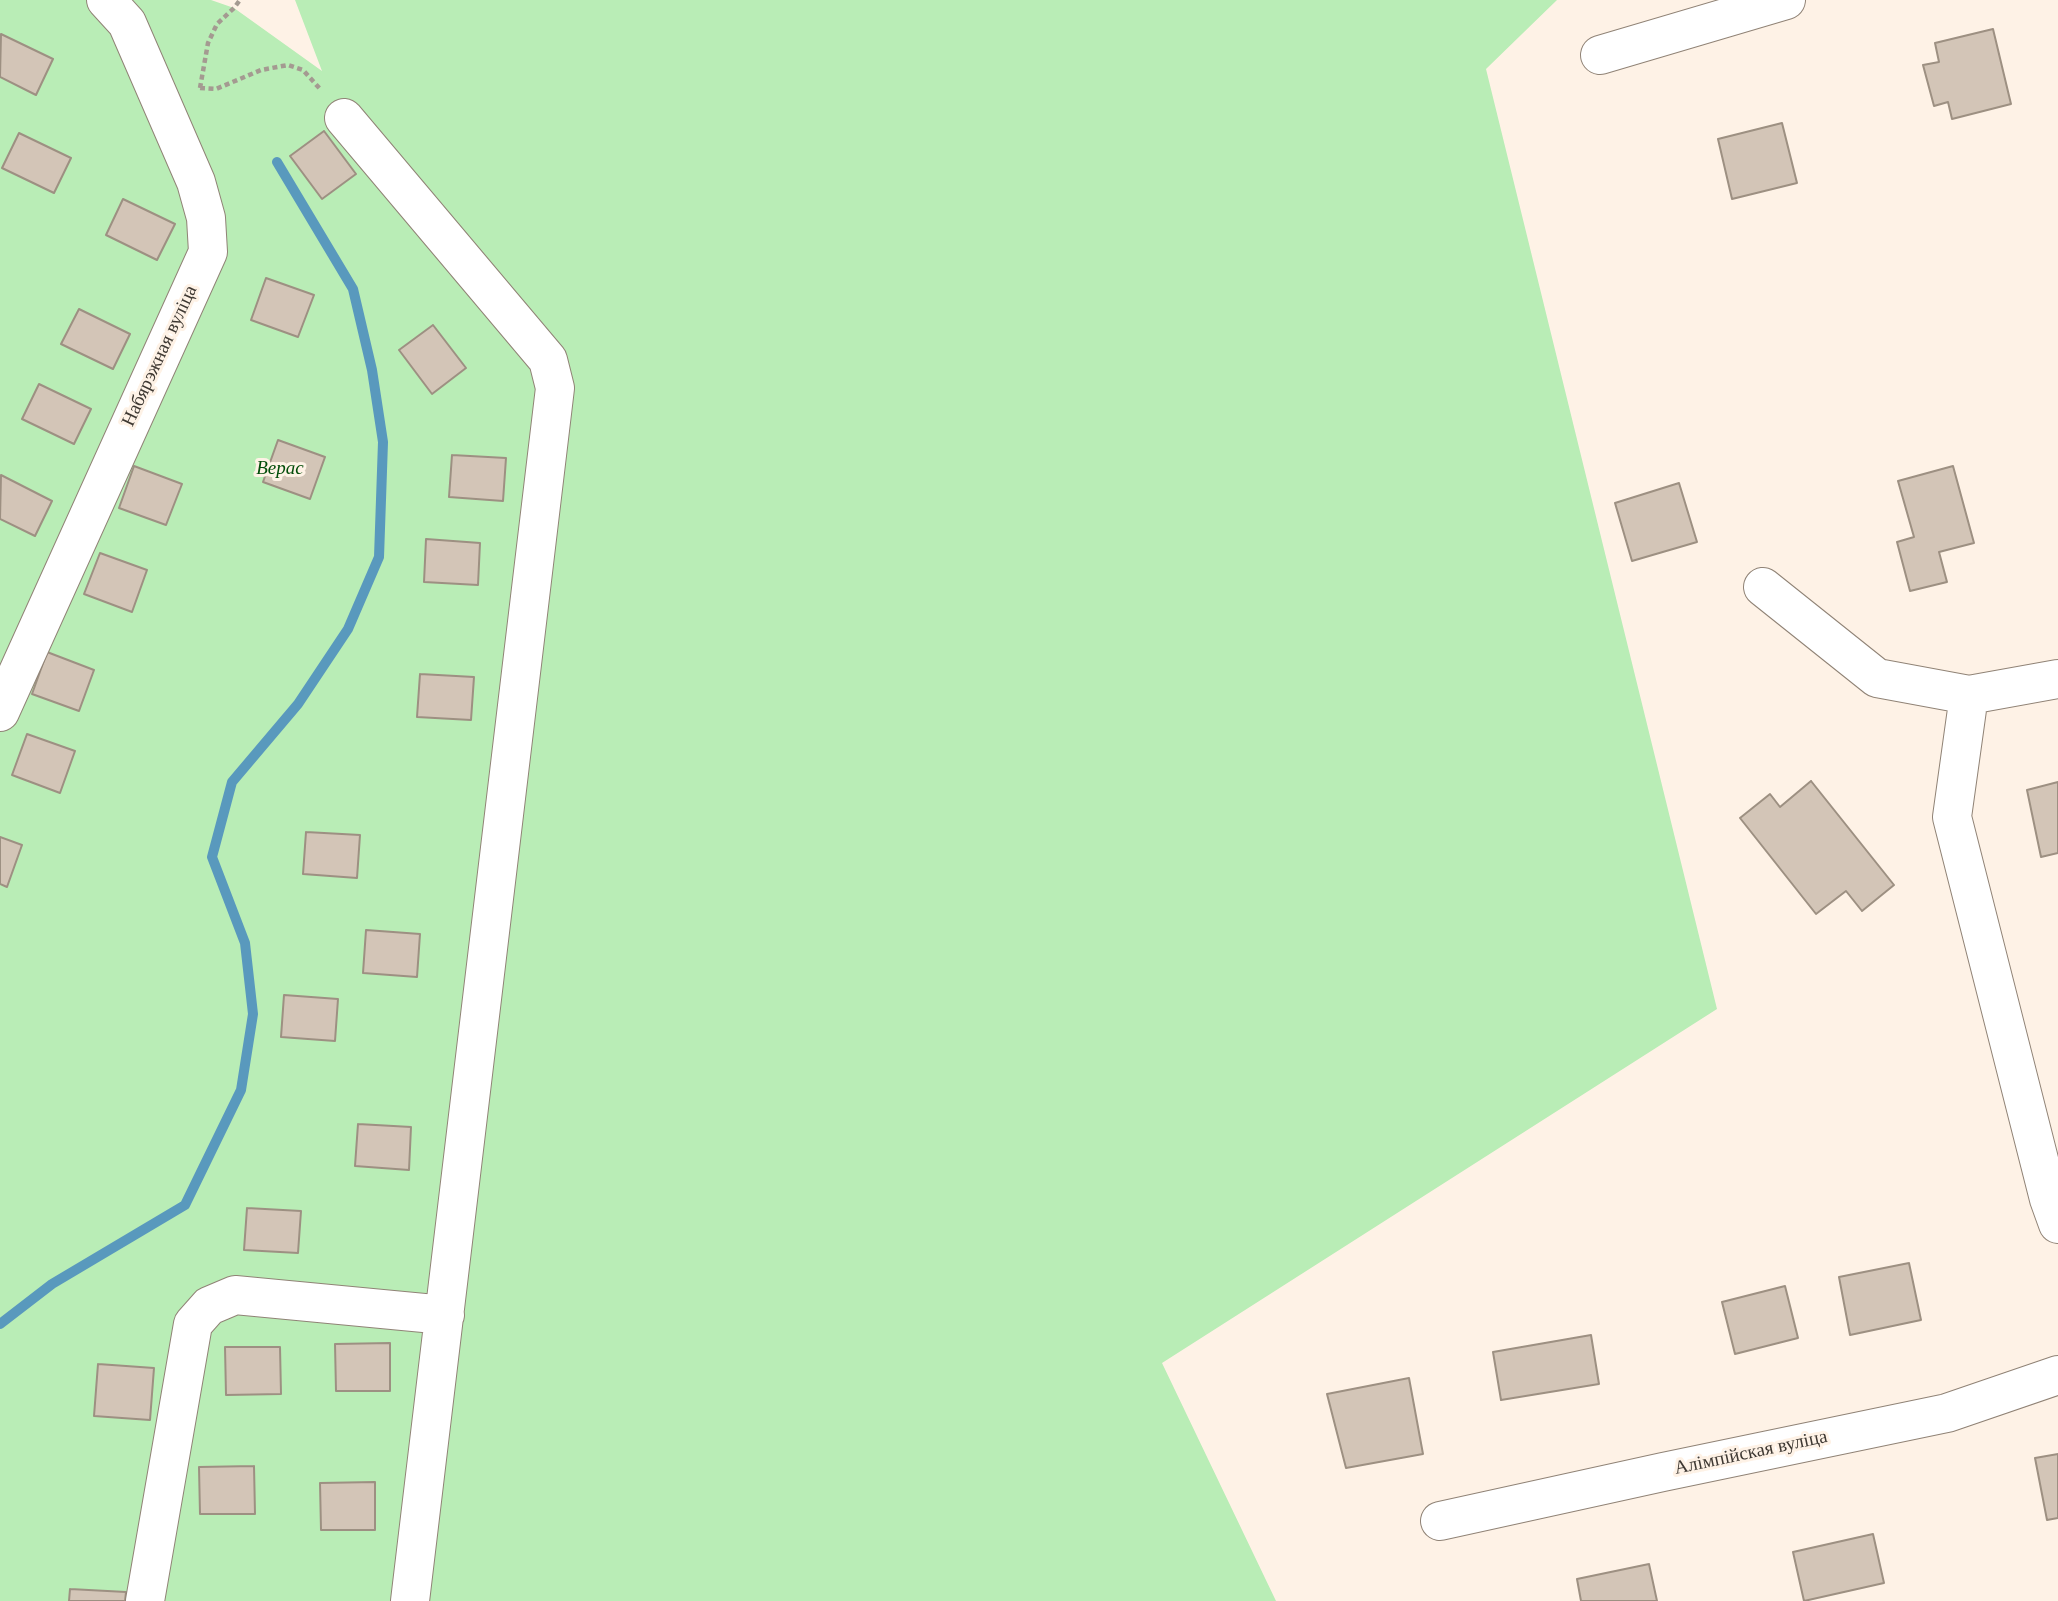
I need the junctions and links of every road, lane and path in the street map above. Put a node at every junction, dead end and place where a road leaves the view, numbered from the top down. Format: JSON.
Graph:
{"nodes":[{"id":1,"x":106,"y":0,"type":"edge"},
{"id":2,"x":240,"y":0,"type":"edge"},
{"id":3,"x":1786,"y":0,"type":"edge"},
{"id":4,"x":1600,"y":55,"type":"dead end"},
{"id":5,"x":200,"y":88,"type":"junction"},
{"id":6,"x":344,"y":118,"type":"joint"},
{"id":7,"x":173,"y":130,"type":"junction"},
{"id":8,"x":1763,"y":587,"type":"dead end"},
{"id":9,"x":2058,"y":679,"type":"edge"},
{"id":10,"x":1969,"y":695,"type":"junction"},
{"id":11,"x":0,"y":712,"type":"edge"},
{"id":12,"x":2058,"y":1224,"type":"edge"},
{"id":13,"x":445,"y":1315,"type":"junction"},
{"id":14,"x":2058,"y":1375,"type":"edge"},
{"id":15,"x":1440,"y":1521,"type":"dead end"},
{"id":16,"x":145,"y":1601,"type":"edge"},
{"id":17,"x":410,"y":1601,"type":"edge"}],
"edges":[{"from":1,"to":7,"type":"street","name":"Набярэжная вуліца"},
{"from":2,"to":5,"type":"path"},
{"from":3,"to":4,"type":"street"},
{"from":5,"to":6,"type":"path"},
{"from":5,"to":7,"type":"path"},
{"from":6,"to":13,"type":"street"},
{"from":7,"to":11,"type":"street","name":"Набярэжная вуліца"},
{"from":8,"to":10,"type":"street"},
{"from":9,"to":10,"type":"street"},
{"from":10,"to":12,"type":"street"},
{"from":13,"to":16,"type":"street"},
{"from":13,"to":17,"type":"street"},
{"from":14,"to":15,"type":"street","name":"Алімпійская вуліца"}]}
